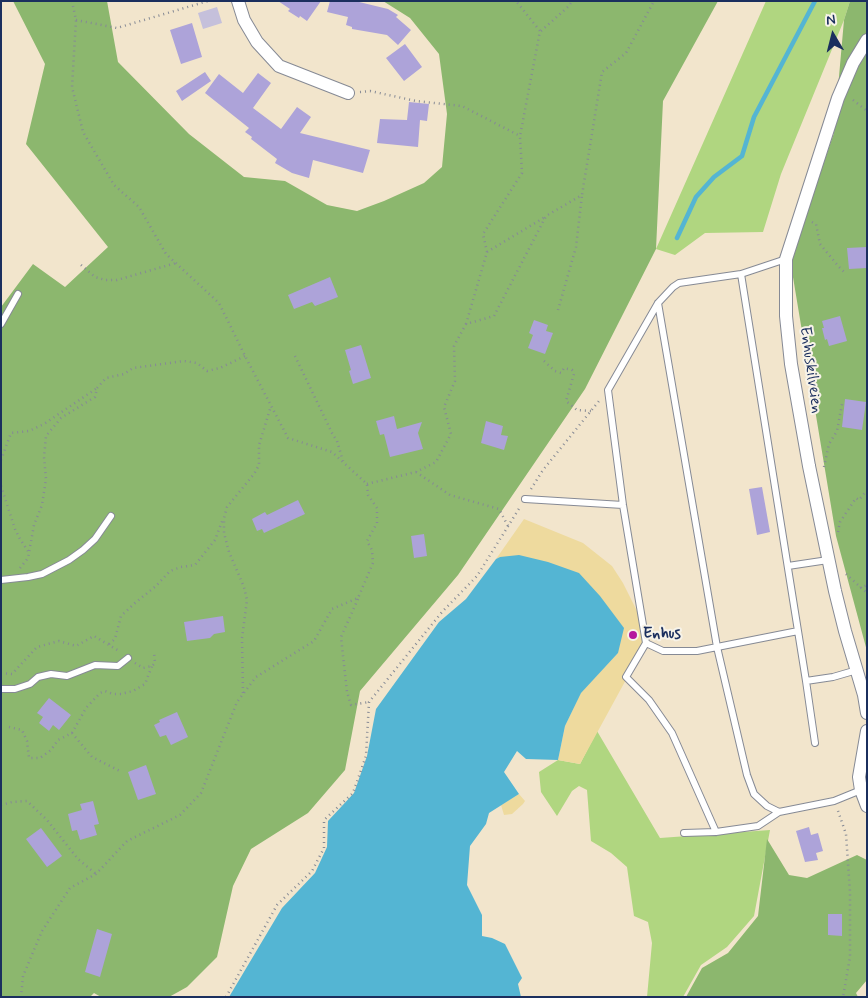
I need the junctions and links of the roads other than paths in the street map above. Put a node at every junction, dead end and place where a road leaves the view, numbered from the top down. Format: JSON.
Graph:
{"nodes":[{"id":1,"x":238,"y":1,"type":"edge"},
{"id":2,"x":867,"y":40,"type":"edge"},
{"id":3,"x":348,"y":93,"type":"road end"},
{"id":4,"x":786,"y":259,"type":"junction"},
{"id":5,"x":741,"y":274,"type":"junction"},
{"id":6,"x":18,"y":294,"type":"dead end"},
{"id":7,"x":658,"y":303,"type":"junction"},
{"id":8,"x":1,"y":324,"type":"edge"},
{"id":9,"x":525,"y":499,"type":"road end"},
{"id":10,"x":623,"y":505,"type":"junction"},
{"id":11,"x":111,"y":516,"type":"dead end"},
{"id":12,"x":828,"y":560,"type":"junction"},
{"id":13,"x":788,"y":566,"type":"junction"},
{"id":14,"x":1,"y":580,"type":"edge"},
{"id":15,"x":798,"y":631,"type":"junction"},
{"id":16,"x":646,"y":643,"type":"junction"},
{"id":17,"x":717,"y":647,"type":"junction"},
{"id":18,"x":128,"y":658,"type":"road end"},
{"id":19,"x":857,"y":670,"type":"junction"},
{"id":20,"x":806,"y":681,"type":"junction"},
{"id":21,"x":1,"y":689,"type":"edge"},
{"id":22,"x":867,"y":713,"type":"edge"},
{"id":23,"x":867,"y":731,"type":"edge"},
{"id":24,"x":816,"y":743,"type":"dead end"},
{"id":25,"x":861,"y":790,"type":"junction"},
{"id":26,"x":867,"y":806,"type":"edge"},
{"id":27,"x":779,"y":812,"type":"junction"},
{"id":28,"x":716,"y":832,"type":"junction"},
{"id":29,"x":684,"y":833,"type":"dead end"}],
"edges":[{"from":1,"to":3,"type":"street"},
{"from":2,"to":4,"type":"street","name":"Enhuskilveien"},
{"from":4,"to":5,"type":"lane"},
{"from":4,"to":12,"type":"street","name":"Enhuskilveien"},
{"from":5,"to":7,"type":"lane"},
{"from":5,"to":13,"type":"lane"},
{"from":6,"to":8,"type":"lane"},
{"from":7,"to":10,"type":"lane"},
{"from":7,"to":17,"type":"lane"},
{"from":9,"to":10,"type":"lane"},
{"from":10,"to":16,"type":"lane"},
{"from":11,"to":14,"type":"lane"},
{"from":12,"to":13,"type":"lane"},
{"from":12,"to":19,"type":"street","name":"Enhuskilveien"},
{"from":13,"to":15,"type":"lane"},
{"from":15,"to":17,"type":"lane"},
{"from":15,"to":20,"type":"lane"},
{"from":16,"to":17,"type":"lane"},
{"from":16,"to":28,"type":"lane"},
{"from":17,"to":27,"type":"lane"},
{"from":18,"to":21,"type":"lane"},
{"from":19,"to":20,"type":"lane"},
{"from":19,"to":22,"type":"street","name":"Enhuskilveien"},
{"from":20,"to":24,"type":"lane"},
{"from":23,"to":25,"type":"street"},
{"from":25,"to":26,"type":"street"},
{"from":25,"to":27,"type":"lane"},
{"from":27,"to":28,"type":"lane"},
{"from":28,"to":29,"type":"lane"}]}
